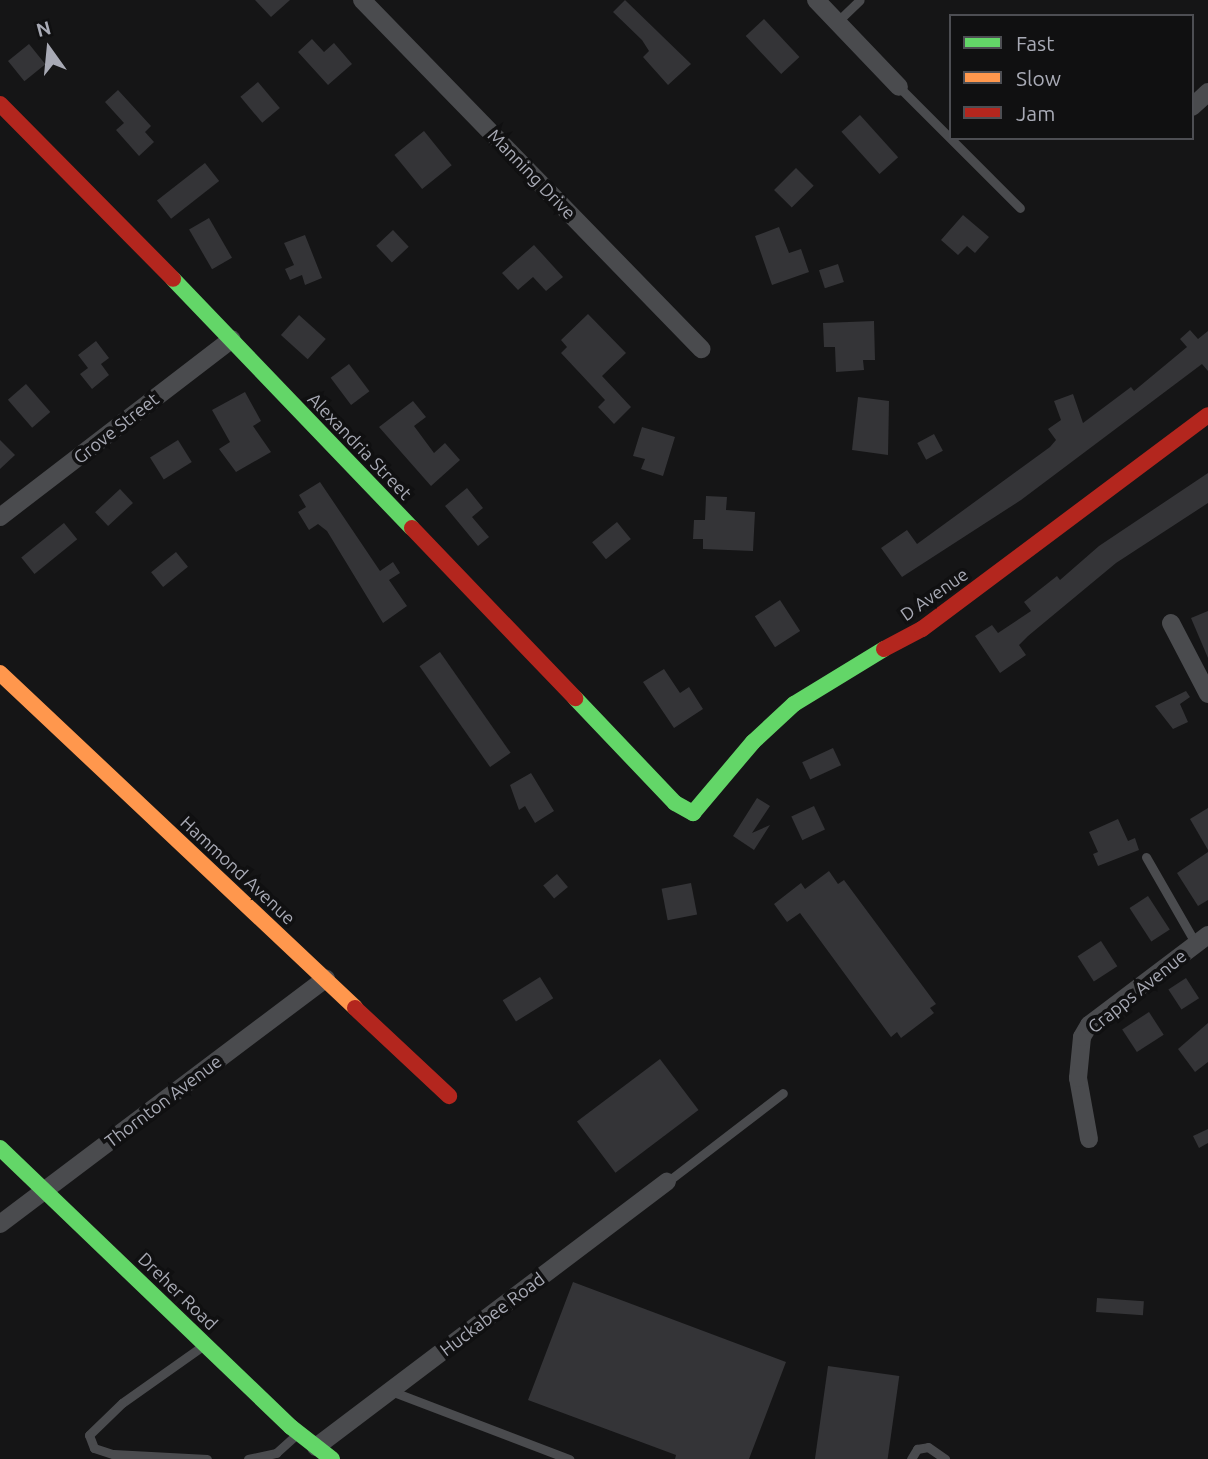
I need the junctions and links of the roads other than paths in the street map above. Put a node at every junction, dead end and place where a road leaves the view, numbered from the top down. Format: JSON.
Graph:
{"nodes":[{"id":1,"x":362,"y":0,"type":"edge"},
{"id":2,"x":816,"y":0,"type":"edge"},
{"id":3,"x":860,"y":0,"type":"edge"},
{"id":4,"x":838,"y":21,"type":"junction"},
{"id":5,"x":899,"y":87,"type":"joint"},
{"id":6,"x":1208,"y":92,"type":"edge"},
{"id":7,"x":0,"y":104,"type":"edge"},
{"id":8,"x":1194,"y":105,"type":"edge"},
{"id":9,"x":949,"y":137,"type":"edge"},
{"id":10,"x":952,"y":140,"type":"edge"},
{"id":11,"x":1020,"y":208,"type":"dead end"},
{"id":12,"x":232,"y":339,"type":"junction"},
{"id":13,"x":701,"y":349,"type":"dead end"},
{"id":14,"x":1208,"y":415,"type":"edge"},
{"id":15,"x":0,"y":517,"type":"edge"},
{"id":16,"x":1171,"y":623,"type":"dead end"},
{"id":17,"x":0,"y":673,"type":"edge"},
{"id":18,"x":1205,"y":682,"type":"edge"},
{"id":19,"x":693,"y":813,"type":"joint"},
{"id":20,"x":1146,"y":857,"type":"dead end"},
{"id":21,"x":1202,"y":939,"type":"edge"},
{"id":22,"x":326,"y":978,"type":"junction"},
{"id":23,"x":783,"y":1093,"type":"dead end"},
{"id":24,"x":449,"y":1096,"type":"dead end"},
{"id":25,"x":1089,"y":1139,"type":"dead end"},
{"id":26,"x":0,"y":1148,"type":"edge"},
{"id":27,"x":667,"y":1182,"type":"joint"},
{"id":28,"x":45,"y":1191,"type":"junction"},
{"id":29,"x":0,"y":1224,"type":"edge"},
{"id":30,"x":205,"y":1344,"type":"junction"},
{"id":31,"x":391,"y":1391,"type":"junction"},
{"id":32,"x":298,"y":1433,"type":"junction"},
{"id":33,"x":316,"y":1447,"type":"junction"},
{"id":34,"x":207,"y":1459,"type":"edge"},
{"id":35,"x":248,"y":1459,"type":"edge"},
{"id":36,"x":332,"y":1459,"type":"edge"},
{"id":37,"x":569,"y":1459,"type":"edge"},
{"id":38,"x":911,"y":1459,"type":"edge"},
{"id":39,"x":945,"y":1459,"type":"edge"}],
"edges":[{"from":1,"to":13,"type":"street","name":"Manning Drive"},
{"from":2,"to":4,"type":"street"},
{"from":3,"to":4,"type":"lane"},
{"from":4,"to":5,"type":"street"},
{"from":5,"to":9,"type":"lane"},
{"from":6,"to":8,"type":"street"},
{"from":7,"to":12,"type":"street","name":"Alexandria Street"},
{"from":10,"to":11,"type":"lane"},
{"from":12,"to":15,"type":"street","name":"Grove Street"},
{"from":12,"to":19,"type":"street","name":"Alexandria Street"},
{"from":14,"to":19,"type":"street","name":"D Avenue"},
{"from":16,"to":18,"type":"street"},
{"from":17,"to":22,"type":"street","name":"Hammond Avenue"},
{"from":20,"to":21,"type":"lane"},
{"from":21,"to":25,"type":"street","name":"Crapps Avenue"},
{"from":22,"to":24,"type":"street","name":"Hammond Avenue"},
{"from":22,"to":28,"type":"street","name":"Thornton Avenue"},
{"from":23,"to":27,"type":"lane"},
{"from":26,"to":28,"type":"street","name":"Dreher Road"},
{"from":27,"to":31,"type":"street","name":"Huckabee Road"},
{"from":28,"to":29,"type":"street","name":"Thornton Avenue"},
{"from":28,"to":30,"type":"street","name":"Dreher Road"},
{"from":30,"to":32,"type":"street","name":"Dreher Road"},
{"from":30,"to":34,"type":"lane"},
{"from":31,"to":33,"type":"street","name":"Huckabee Road"},
{"from":31,"to":37,"type":"lane"},
{"from":32,"to":33,"type":"street","name":"Dreher Road"},
{"from":32,"to":35,"type":"lane"},
{"from":33,"to":36,"type":"street","name":"Dreher Road"},
{"from":38,"to":39,"type":"lane"}]}
